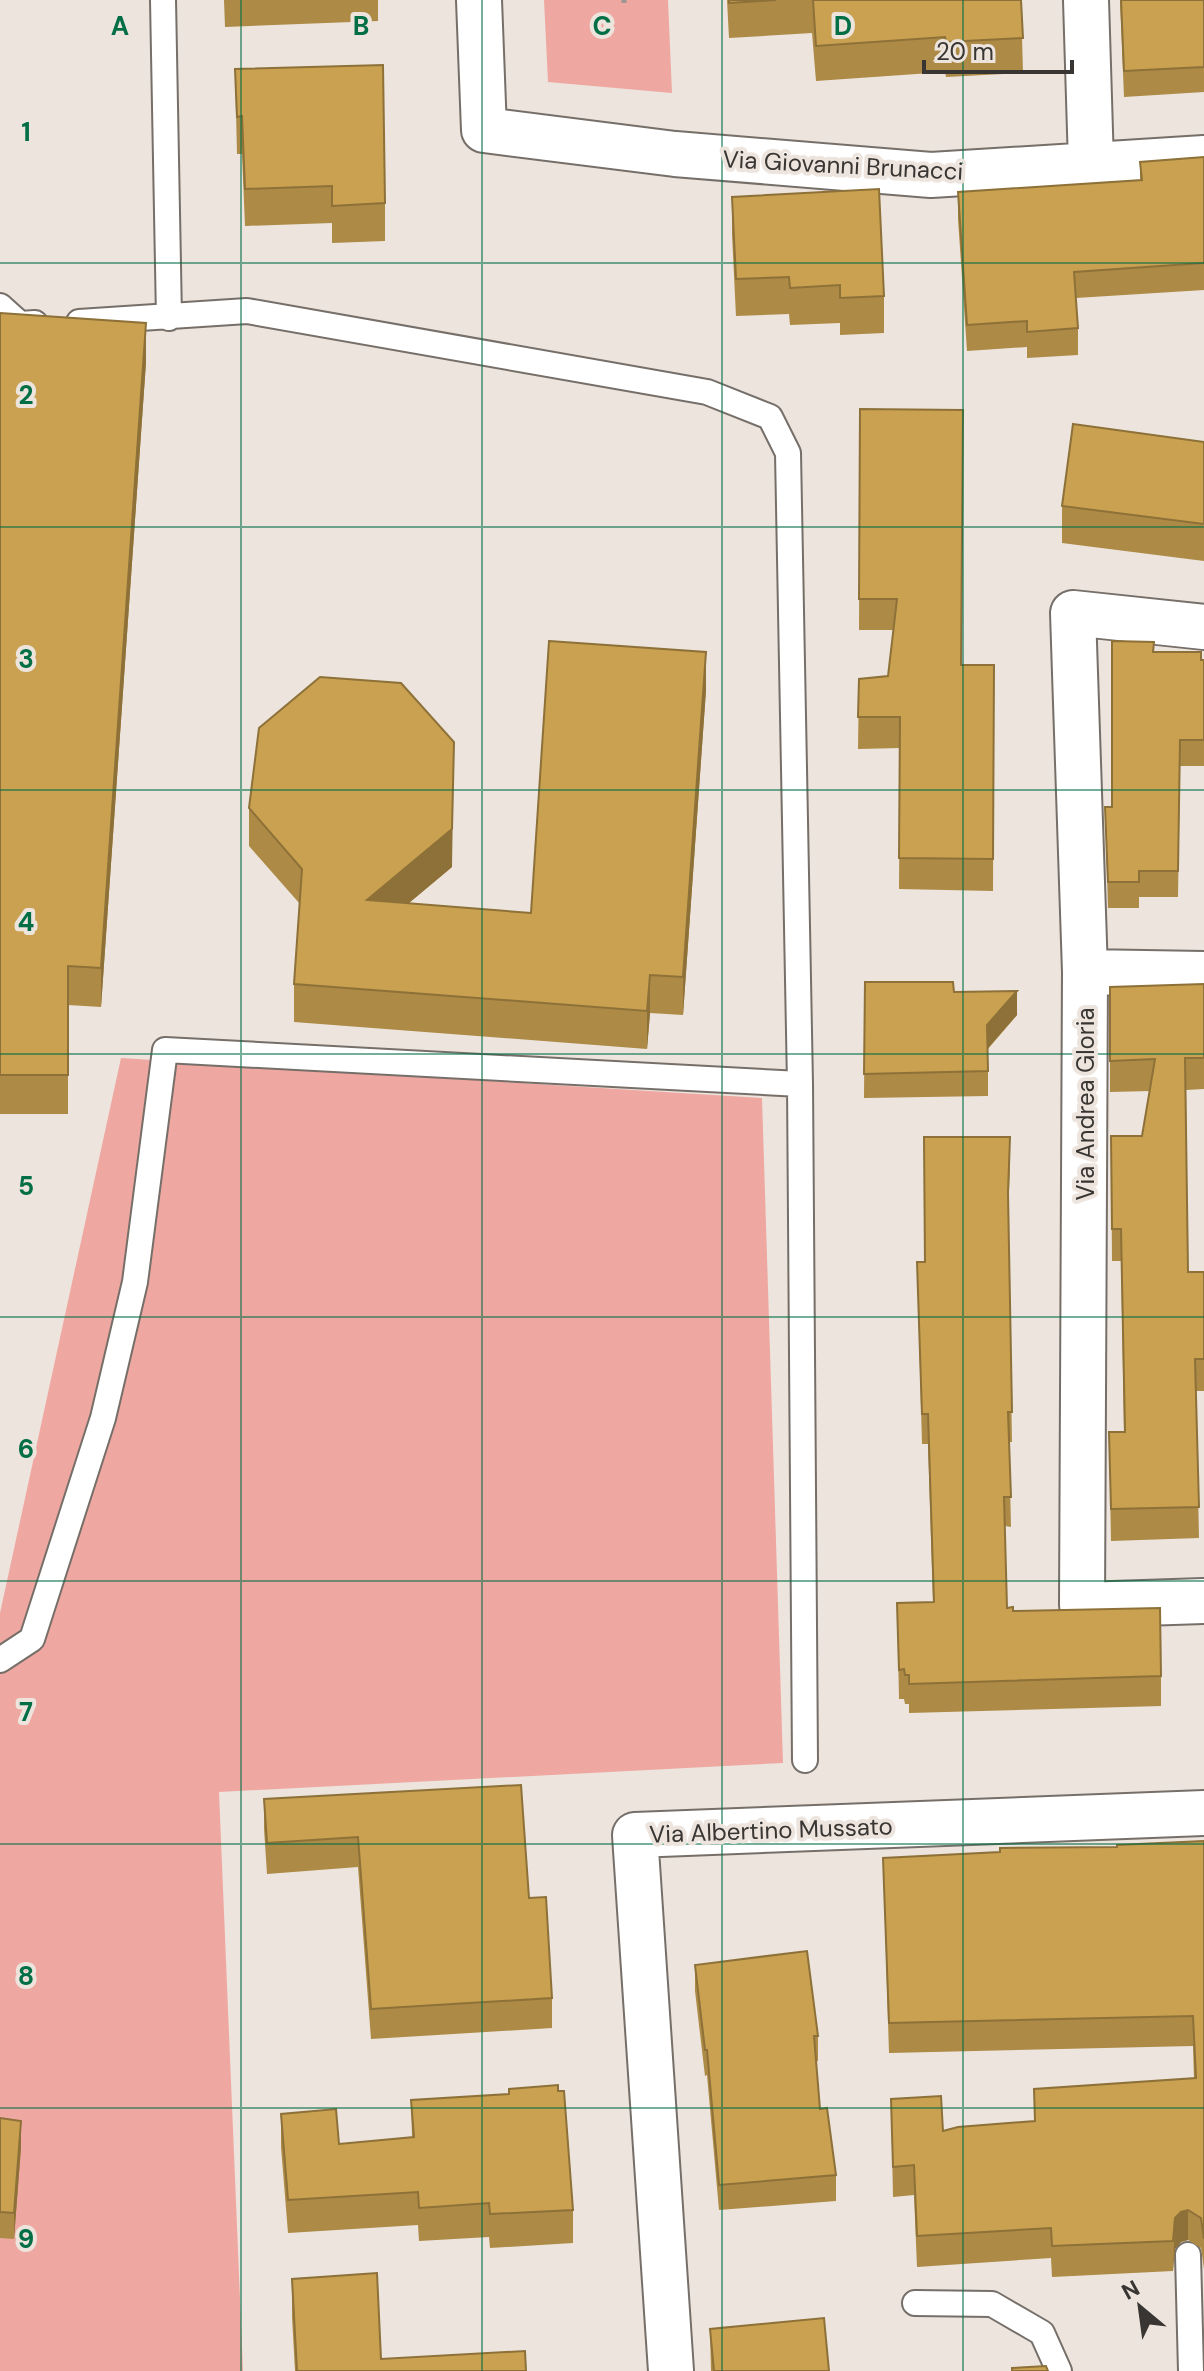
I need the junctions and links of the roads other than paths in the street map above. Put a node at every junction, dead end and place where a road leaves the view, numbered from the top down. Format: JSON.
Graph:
{"nodes":[{"id":1,"x":163,"y":0,"type":"edge"},
{"id":2,"x":479,"y":0,"type":"edge"},
{"id":3,"x":1086,"y":0,"type":"edge"},
{"id":4,"x":1204,"y":158,"type":"edge"},
{"id":5,"x":1091,"y":164,"type":"junction"},
{"id":6,"x":0,"y":306,"type":"edge"},
{"id":7,"x":169,"y":318,"type":"junction"},
{"id":8,"x":1204,"y":627,"type":"edge"},
{"id":9,"x":1085,"y":972,"type":"junction"},
{"id":10,"x":1204,"y":974,"type":"edge"},
{"id":11,"x":800,"y":1084,"type":"junction"},
{"id":12,"x":1204,"y":1601,"type":"edge"},
{"id":13,"x":0,"y":1660,"type":"edge"},
{"id":14,"x":805,"y":1760,"type":"dead end"},
{"id":15,"x":1204,"y":1813,"type":"edge"},
{"id":16,"x":1188,"y":2255,"type":"dead end"},
{"id":17,"x":915,"y":2303,"type":"dead end"},
{"id":18,"x":671,"y":2371,"type":"edge"},
{"id":19,"x":1059,"y":2371,"type":"edge"},
{"id":20,"x":1191,"y":2371,"type":"edge"}],
"edges":[{"from":1,"to":7,"type":"lane"},
{"from":2,"to":5,"type":"street","name":"Via Giovanni Brunacci"},
{"from":3,"to":5,"type":"street"},
{"from":4,"to":5,"type":"street","name":"Via Giovanni Brunacci"},
{"from":6,"to":7,"type":"lane"},
{"from":7,"to":11,"type":"lane"},
{"from":8,"to":9,"type":"street","name":"Via Andrea Gloria"},
{"from":9,"to":10,"type":"street"},
{"from":9,"to":12,"type":"street","name":"Via Andrea Gloria"},
{"from":11,"to":13,"type":"lane"},
{"from":11,"to":14,"type":"lane"},
{"from":15,"to":18,"type":"street","name":"Via Albertino Mussato"},
{"from":16,"to":20,"type":"lane"},
{"from":17,"to":19,"type":"lane"}]}
